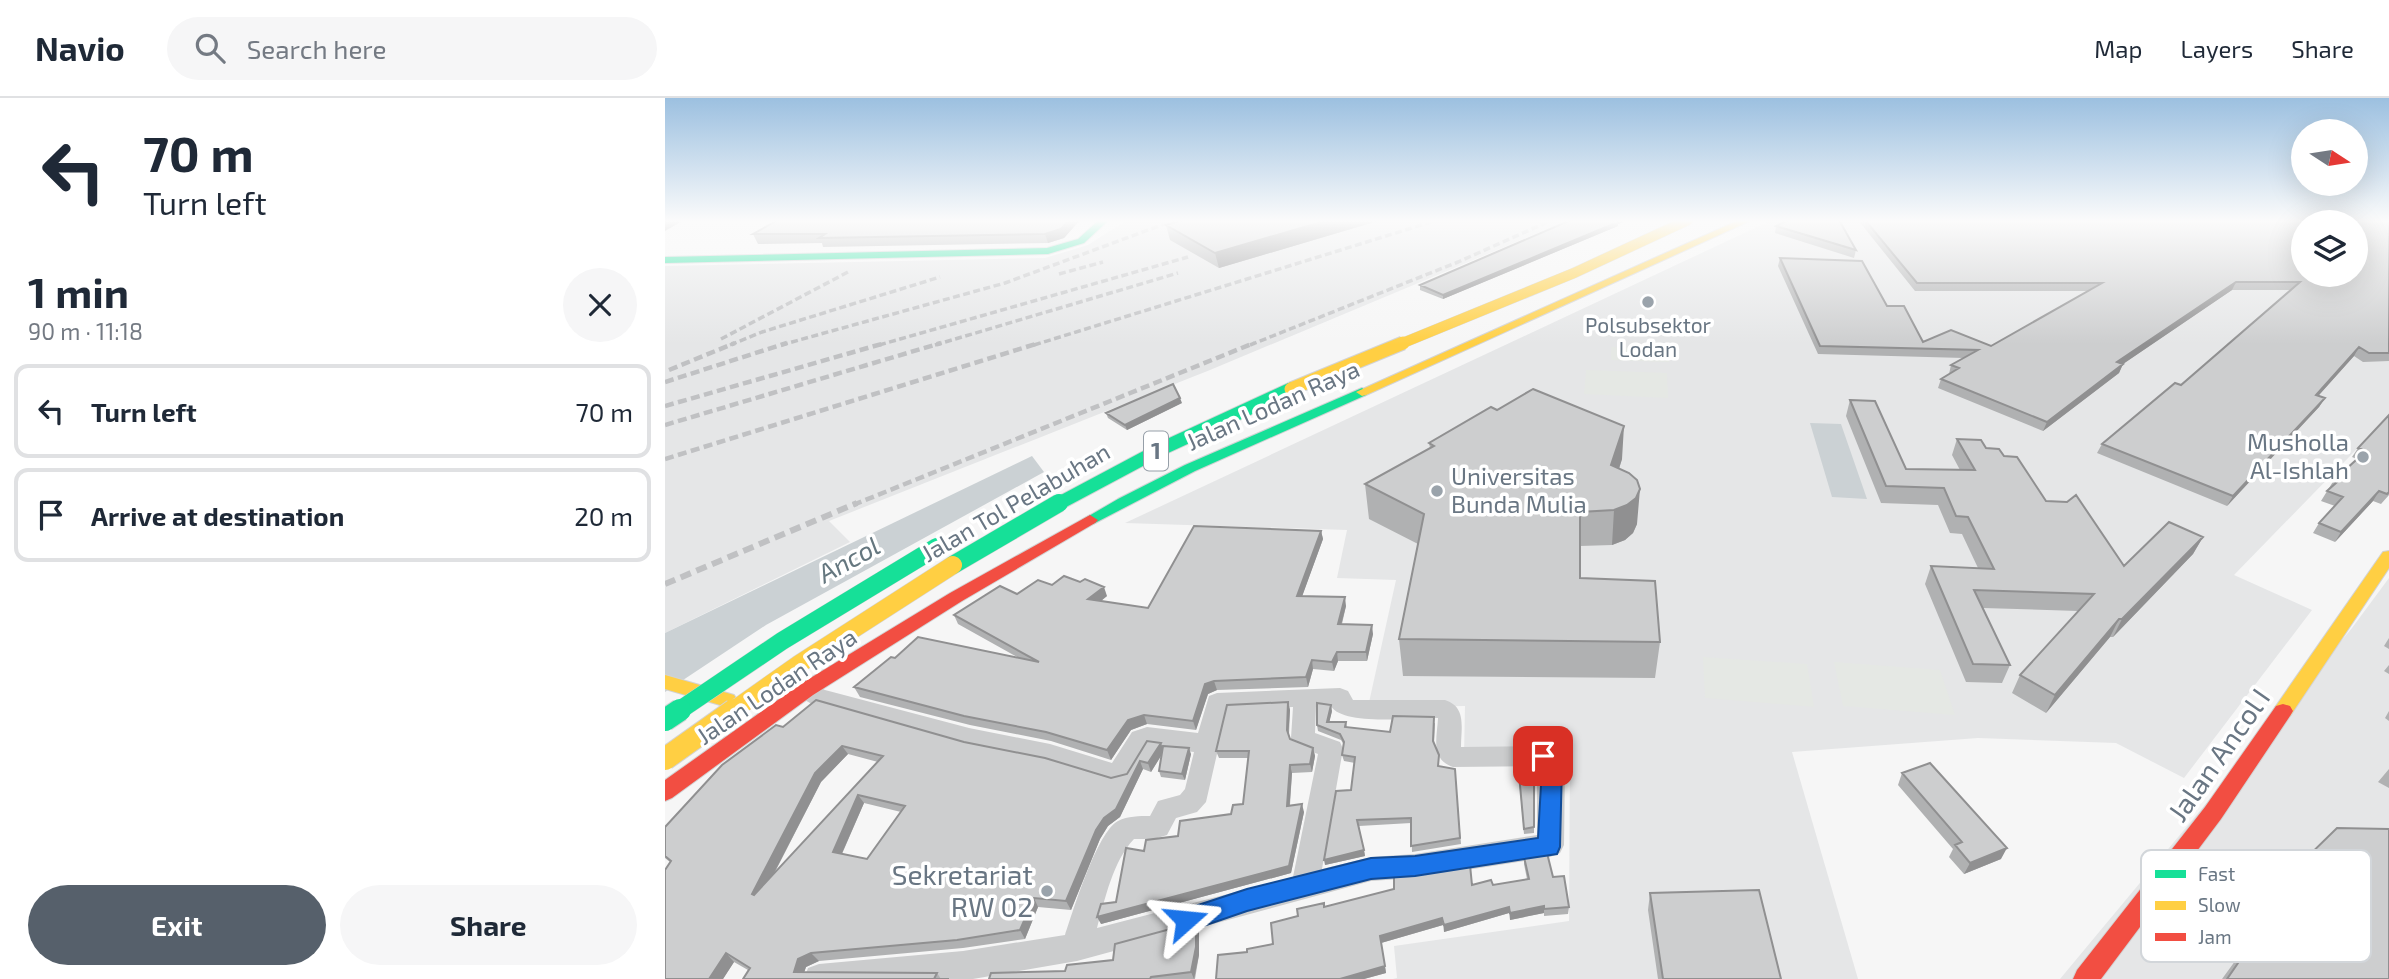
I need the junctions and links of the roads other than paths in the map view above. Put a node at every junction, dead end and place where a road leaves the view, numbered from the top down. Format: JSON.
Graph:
{"nodes":[{"id":1,"x":1598,"y":261,"type":"edge"},
{"id":2,"x":1656,"y":261,"type":"edge"},
{"id":3,"x":947,"y":541,"type":"dead end"},
{"id":4,"x":2389,"y":556,"type":"edge"},
{"id":5,"x":665,"y":682,"type":"edge"},
{"id":6,"x":806,"y":691,"type":"junction"},
{"id":7,"x":1305,"y":698,"type":"junction"},
{"id":8,"x":775,"y":712,"type":"junction"},
{"id":9,"x":665,"y":720,"type":"edge"},
{"id":10,"x":1209,"y":744,"type":"junction"},
{"id":11,"x":665,"y":759,"type":"edge"},
{"id":12,"x":665,"y":792,"type":"edge"},
{"id":13,"x":2185,"y":850,"type":"edge"},
{"id":14,"x":1305,"y":884,"type":"junction"},
{"id":15,"x":2141,"y":907,"type":"edge"},
{"id":16,"x":1077,"y":947,"type":"junction"},
{"id":17,"x":960,"y":972,"type":"edge"},
{"id":18,"x":819,"y":979,"type":"edge"},
{"id":19,"x":2086,"y":979,"type":"edge"}],
"edges":[{"from":1,"to":11,"type":"main road","name":"Jalan Tol Pelabuhan","number":"1","bridge":true},
{"from":2,"to":6,"type":"main road","name":"Jalan Lodan Raya","number":"1"},
{"from":3,"to":9,"type":"main road","name":"Jalan Tol Pelabuhan","bridge":true},
{"from":4,"to":13,"type":"main road","name":"Jalan Ancol I"},
{"from":5,"to":8,"type":"main road","bridge":true},
{"from":6,"to":8,"type":"main road","name":"Jalan Lodan Raya","number":"1"},
{"from":6,"to":10,"type":"street"},
{"from":7,"to":10,"type":"street"},
{"from":7,"to":14,"type":"street"},
{"from":7,"to":14,"type":"street"},
{"from":8,"to":12,"type":"main road","name":"Jalan Lodan Raya","number":"1"},
{"from":10,"to":16,"type":"street"},
{"from":14,"to":16,"type":"street"},
{"from":15,"to":19,"type":"main road","name":"Jalan Ancol I"},
{"from":16,"to":17,"type":"street"},
{"from":17,"to":18,"type":"street"}]}
